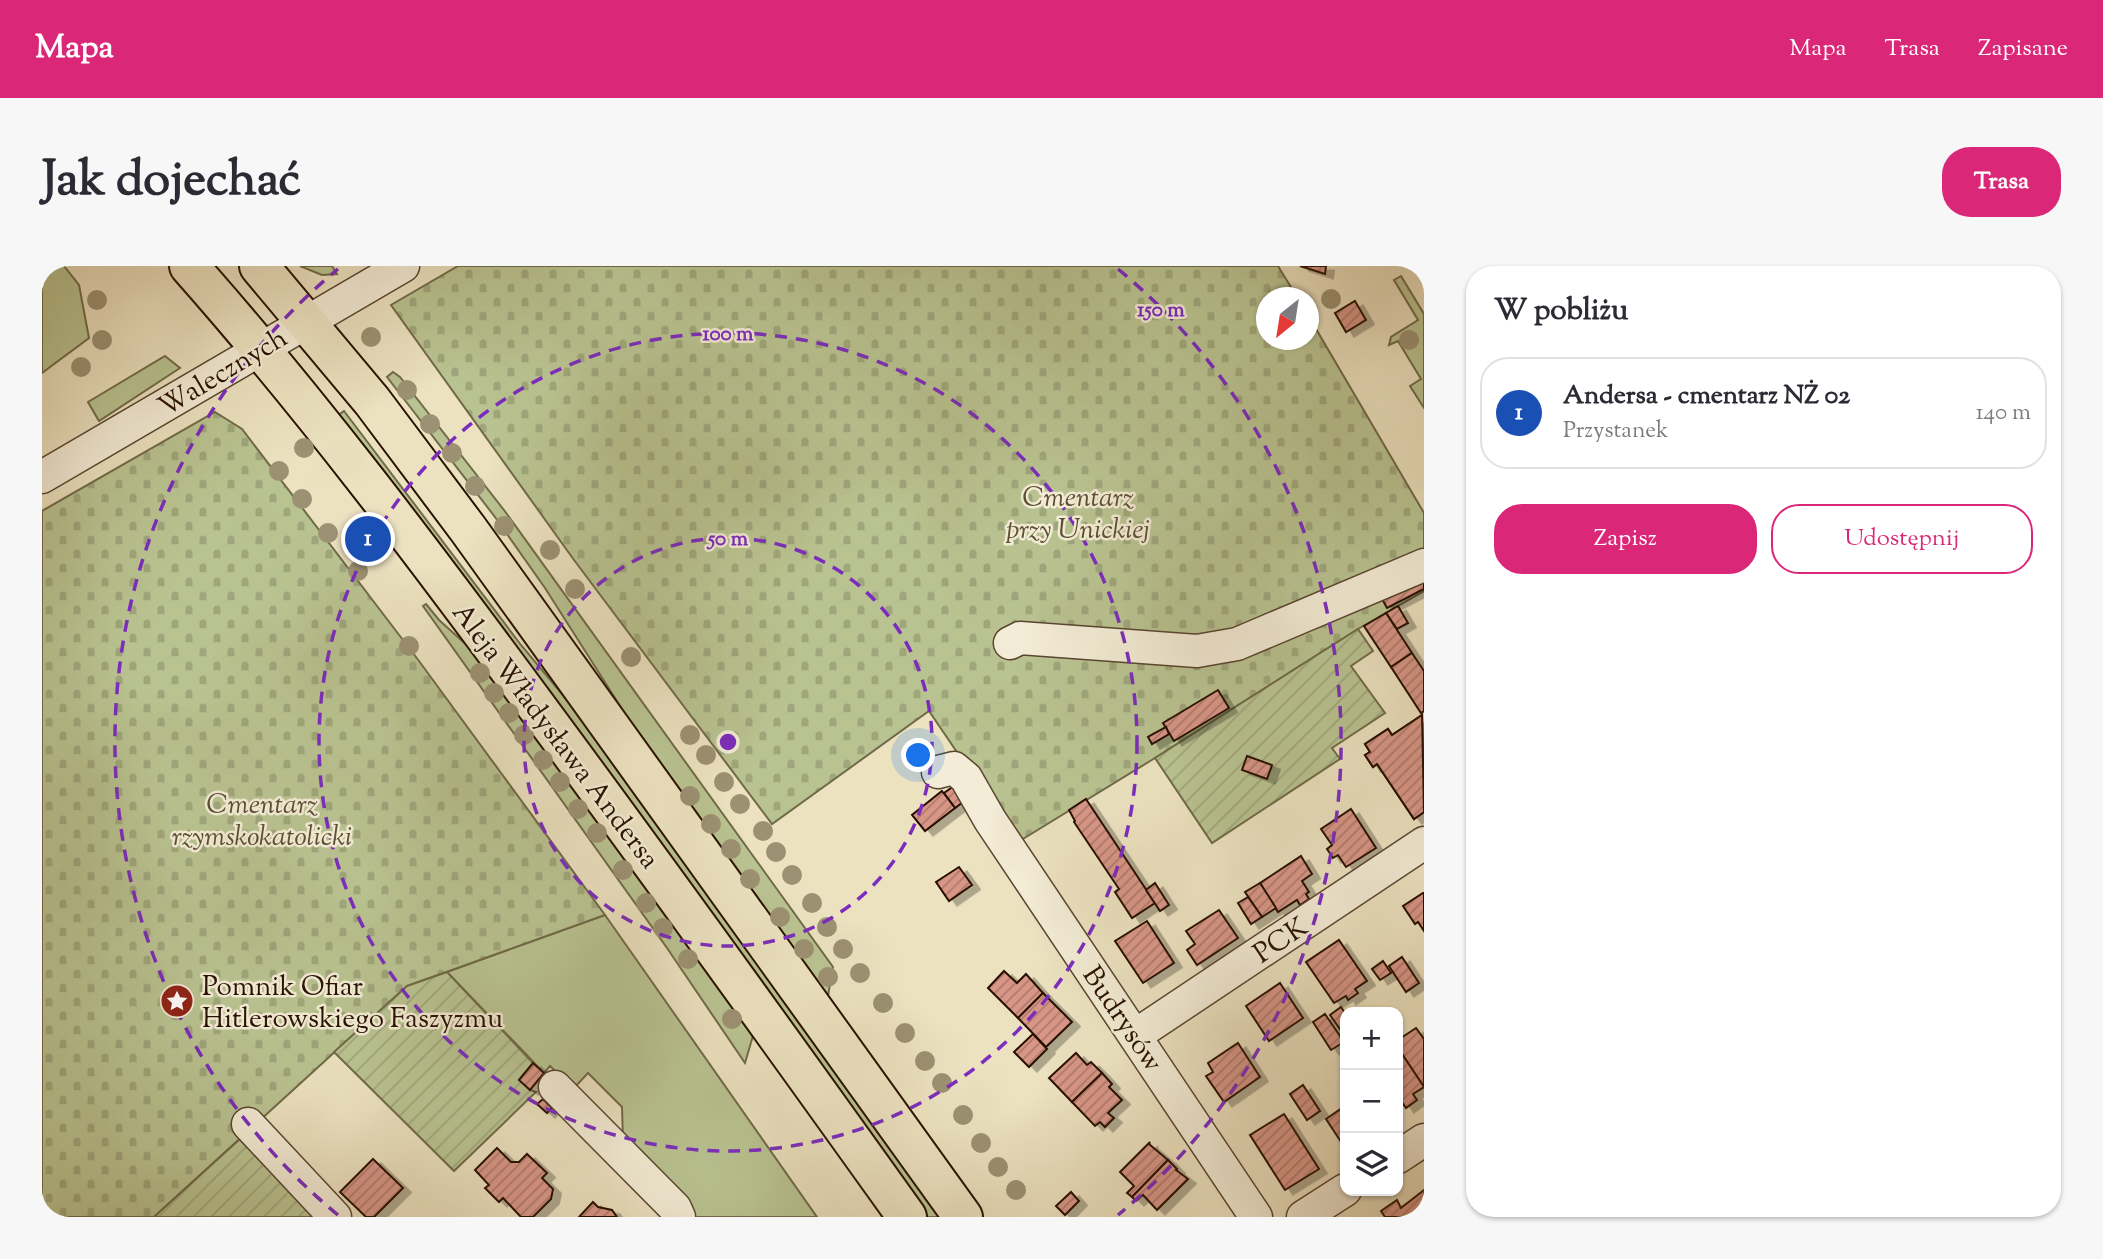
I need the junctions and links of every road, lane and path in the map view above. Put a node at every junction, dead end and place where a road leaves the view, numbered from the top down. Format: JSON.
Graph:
{"nodes":[{"id":1,"x":189,"y":266,"type":"edge"},
{"id":2,"x":259,"y":266,"type":"edge"},
{"id":3,"x":403,"y":266,"type":"edge"},
{"id":4,"x":305,"y":322,"type":"junction"},
{"id":5,"x":260,"y":349,"type":"junction"},
{"id":6,"x":42,"y":477,"type":"edge"},
{"id":7,"x":1424,"y":565,"type":"edge"},
{"id":8,"x":1010,"y":643,"type":"dead end"},
{"id":9,"x":938,"y":772,"type":"dead end"},
{"id":10,"x":1424,"y":843,"type":"edge"},
{"id":11,"x":1136,"y":1035,"type":"junction"},
{"id":12,"x":555,"y":1087,"type":"dead end"},
{"id":13,"x":248,"y":1125,"type":"dead end"},
{"id":14,"x":1424,"y":1140,"type":"edge"},
{"id":15,"x":1403,"y":1154,"type":"edge"},
{"id":16,"x":1340,"y":1193,"type":"edge"},
{"id":17,"x":335,"y":1217,"type":"edge"},
{"id":18,"x":679,"y":1217,"type":"edge"},
{"id":19,"x":907,"y":1217,"type":"edge"},
{"id":20,"x":964,"y":1217,"type":"edge"},
{"id":21,"x":1256,"y":1217,"type":"edge"},
{"id":22,"x":1303,"y":1217,"type":"edge"}],
"edges":[{"from":1,"to":5,"type":"main road","name":"Aleja Władysława Andersa"},
{"from":2,"to":4,"type":"main road","name":"Aleja Władysława Andersa"},
{"from":3,"to":4,"type":"street","name":"Walecznych"},
{"from":4,"to":5,"type":"street","name":"Walecznych"},
{"from":4,"to":20,"type":"main road","name":"Aleja Władysława Andersa"},
{"from":5,"to":6,"type":"street","name":"Walecznych"},
{"from":5,"to":19,"type":"main road","name":"Aleja Władysława Andersa"},
{"from":7,"to":8,"type":"street"},
{"from":9,"to":11,"type":"street","name":"Budrysów"},
{"from":10,"to":11,"type":"street","name":"PCK"},
{"from":11,"to":21,"type":"street","name":"Budrysów"},
{"from":12,"to":18,"type":"street"},
{"from":13,"to":17,"type":"street"},
{"from":14,"to":15,"type":"street"},
{"from":16,"to":22,"type":"street"}]}
